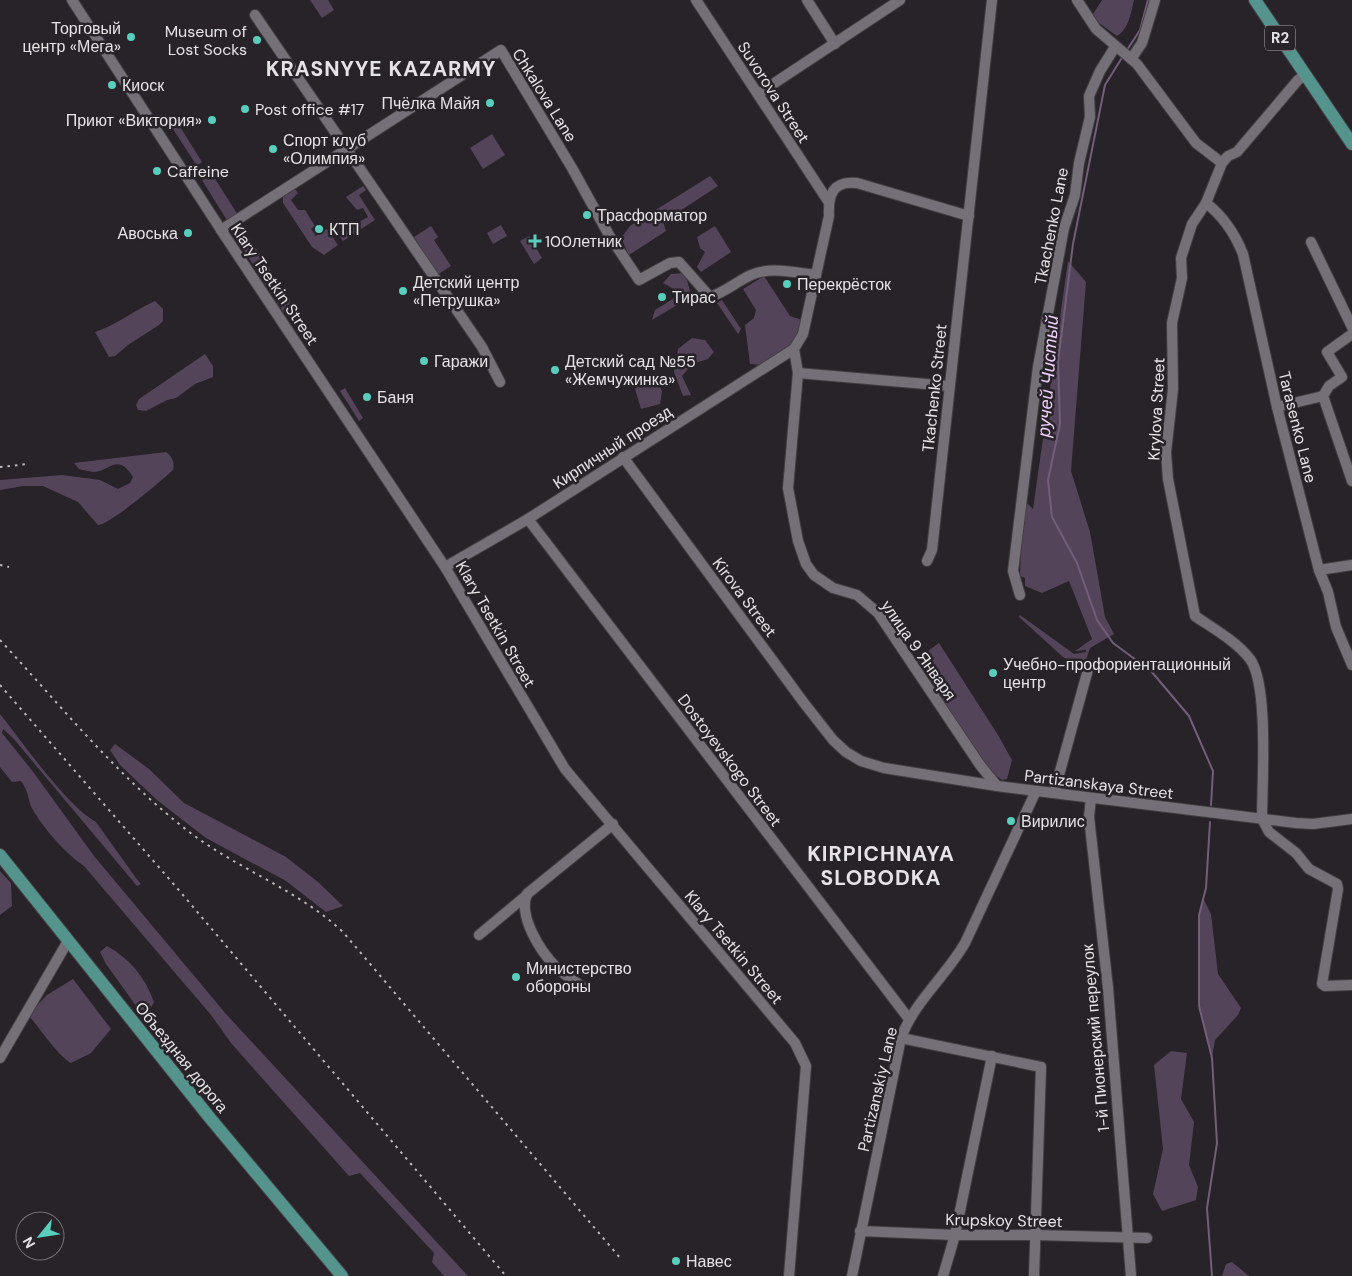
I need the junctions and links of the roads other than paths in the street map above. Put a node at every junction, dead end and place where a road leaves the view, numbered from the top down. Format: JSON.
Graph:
{"nodes":[{"id":1,"x":72,"y":0,"type":"edge"},
{"id":2,"x":696,"y":0,"type":"edge"},
{"id":3,"x":807,"y":0,"type":"edge"},
{"id":4,"x":900,"y":0,"type":"edge"},
{"id":5,"x":992,"y":0,"type":"edge"},
{"id":6,"x":1077,"y":0,"type":"edge"},
{"id":7,"x":1155,"y":0,"type":"edge"},
{"id":8,"x":1255,"y":0,"type":"edge"},
{"id":9,"x":255,"y":15,"type":"dead end"},
{"id":10,"x":835,"y":44,"type":"junction"},
{"id":11,"x":1117,"y":48,"type":"junction"},
{"id":12,"x":1130,"y":58,"type":"junction"},
{"id":13,"x":1306,"y":75,"type":"junction"},
{"id":14,"x":758,"y":94,"type":"junction"},
{"id":15,"x":1352,"y":144,"type":"edge"},
{"id":16,"x":348,"y":148,"type":"junction"},
{"id":17,"x":1222,"y":163,"type":"junction"},
{"id":18,"x":828,"y":201,"type":"junction"},
{"id":19,"x":1206,"y":203,"type":"junction"},
{"id":20,"x":969,"y":216,"type":"junction"},
{"id":21,"x":221,"y":230,"type":"junction"},
{"id":22,"x":1312,"y":242,"type":"dead end"},
{"id":23,"x":816,"y":275,"type":"junction"},
{"id":24,"x":1352,"y":327,"type":"edge"},
{"id":25,"x":1352,"y":334,"type":"edge"},
{"id":26,"x":794,"y":349,"type":"junction"},
{"id":27,"x":798,"y":373,"type":"junction"},
{"id":28,"x":500,"y":382,"type":"dead end"},
{"id":29,"x":950,"y":386,"type":"junction"},
{"id":30,"x":1323,"y":396,"type":"junction"},
{"id":31,"x":1278,"y":407,"type":"junction"},
{"id":32,"x":623,"y":458,"type":"junction"},
{"id":33,"x":1352,"y":481,"type":"edge"},
{"id":34,"x":528,"y":519,"type":"junction"},
{"id":35,"x":927,"y":561,"type":"dead end"},
{"id":36,"x":1352,"y":565,"type":"edge"},
{"id":37,"x":446,"y":567,"type":"junction"},
{"id":38,"x":1319,"y":570,"type":"junction"},
{"id":39,"x":1020,"y":595,"type":"dead end"},
{"id":40,"x":1352,"y":665,"type":"edge"},
{"id":41,"x":1089,"y":666,"type":"dead end"},
{"id":42,"x":846,"y":752,"type":"joint"},
{"id":43,"x":997,"y":786,"type":"junction"},
{"id":44,"x":1036,"y":791,"type":"junction"},
{"id":45,"x":1054,"y":793,"type":"junction"},
{"id":46,"x":1091,"y":798,"type":"junction"},
{"id":47,"x":1262,"y":819,"type":"junction"},
{"id":48,"x":1352,"y":819,"type":"edge"},
{"id":49,"x":613,"y":824,"type":"junction"},
{"id":50,"x":0,"y":855,"type":"edge"},
{"id":51,"x":527,"y":894,"type":"junction"},
{"id":52,"x":479,"y":935,"type":"dead end"},
{"id":53,"x":68,"y":941,"type":"junction"},
{"id":54,"x":1352,"y":985,"type":"edge"},
{"id":55,"x":581,"y":986,"type":"dead end"},
{"id":56,"x":909,"y":1018,"type":"junction"},
{"id":57,"x":901,"y":1038,"type":"junction"},
{"id":58,"x":992,"y":1056,"type":"junction"},
{"id":59,"x":0,"y":1058,"type":"edge"},
{"id":60,"x":860,"y":1231,"type":"junction"},
{"id":61,"x":1036,"y":1234,"type":"junction"},
{"id":62,"x":955,"y":1236,"type":"junction"},
{"id":63,"x":1128,"y":1238,"type":"junction"},
{"id":64,"x":1147,"y":1238,"type":"dead end"},
{"id":65,"x":342,"y":1276,"type":"edge"},
{"id":66,"x":789,"y":1276,"type":"edge"},
{"id":67,"x":852,"y":1276,"type":"edge"},
{"id":68,"x":943,"y":1276,"type":"edge"},
{"id":69,"x":1034,"y":1276,"type":"edge"},
{"id":70,"x":1131,"y":1276,"type":"edge"}],
"edges":[{"from":1,"to":21,"type":"street","name":"Klary Tsetkin Street"},
{"from":2,"to":14,"type":"street","name":"Suvorova Street"},
{"from":3,"to":10,"type":"street"},
{"from":4,"to":10,"type":"street"},
{"from":5,"to":20,"type":"street","name":"Tkachenko Street"},
{"from":6,"to":11,"type":"street"},
{"from":7,"to":12,"type":"street"},
{"from":8,"to":13,"type":"main road","number":"R2"},
{"from":9,"to":16,"type":"street"},
{"from":10,"to":14,"type":"street"},
{"from":11,"to":12,"type":"street"},
{"from":11,"to":39,"type":"street","name":"Tkachenko Lane"},
{"from":12,"to":17,"type":"street"},
{"from":13,"to":15,"type":"main road","number":"R2"},
{"from":13,"to":17,"type":"street","name":"Krylova Street"},
{"from":14,"to":18,"type":"street","name":"Suvorova Street"},
{"from":16,"to":21,"type":"street","name":"Chkalova Lane"},
{"from":16,"to":23,"type":"street","name":"Chkalova Lane"},
{"from":16,"to":28,"type":"street"},
{"from":17,"to":19,"type":"street","name":"Krylova Street"},
{"from":18,"to":20,"type":"street"},
{"from":18,"to":23,"type":"street"},
{"from":19,"to":31,"type":"street","name":"Tarasenko Lane"},
{"from":19,"to":47,"type":"street","name":"Krylova Street"},
{"from":20,"to":29,"type":"street","name":"Tkachenko Street"},
{"from":21,"to":37,"type":"street","name":"Klary Tsetkin Street"},
{"from":22,"to":24,"type":"street"},
{"from":23,"to":26,"type":"street"},
{"from":25,"to":30,"type":"street"},
{"from":26,"to":27,"type":"street","name":"улица 9 Января"},
{"from":26,"to":32,"type":"street","name":"Кирпичный проезд"},
{"from":27,"to":29,"type":"street"},
{"from":27,"to":43,"type":"street","name":"улица 9 Января"},
{"from":29,"to":35,"type":"street","name":"Tkachenko Street"},
{"from":30,"to":31,"type":"street"},
{"from":30,"to":33,"type":"street"},
{"from":31,"to":38,"type":"street","name":"Tarasenko Lane"},
{"from":32,"to":34,"type":"street","name":"Кирпичный проезд"},
{"from":32,"to":42,"type":"street","name":"Kirova Street"},
{"from":34,"to":37,"type":"street","name":"Кирпичный проезд"},
{"from":34,"to":56,"type":"street","name":"Dostoyevskogo Street"},
{"from":36,"to":38,"type":"street"},
{"from":37,"to":49,"type":"street","name":"Klary Tsetkin Street"},
{"from":38,"to":40,"type":"street","name":"Tarasenko Lane"},
{"from":41,"to":45,"type":"street"},
{"from":42,"to":43,"type":"street","name":"Partizanskaya Street"},
{"from":43,"to":44,"type":"street","name":"Partizanskaya Street"},
{"from":44,"to":45,"type":"street","name":"Partizanskaya Street"},
{"from":44,"to":56,"type":"street","name":"Partizanskiy Lane"},
{"from":45,"to":46,"type":"street","name":"Partizanskaya Street"},
{"from":46,"to":47,"type":"street","name":"Partizanskaya Street"},
{"from":46,"to":63,"type":"street","name":"1-й Пионерский переулок"},
{"from":47,"to":48,"type":"street","name":"Partizanskaya Street"},
{"from":47,"to":54,"type":"street"},
{"from":49,"to":51,"type":"street"},
{"from":49,"to":66,"type":"street","name":"Klary Tsetkin Street"},
{"from":50,"to":53,"type":"main road","name":"Объездная дорога"},
{"from":51,"to":52,"type":"street"},
{"from":51,"to":55,"type":"street"},
{"from":53,"to":59,"type":"street"},
{"from":53,"to":65,"type":"main road","name":"Объездная дорога"},
{"from":56,"to":57,"type":"street","name":"Partizanskiy Lane"},
{"from":57,"to":58,"type":"street"},
{"from":57,"to":60,"type":"street","name":"Partizanskiy Lane"},
{"from":58,"to":61,"type":"street"},
{"from":58,"to":62,"type":"street"},
{"from":60,"to":62,"type":"street","name":"Krupskoy Street"},
{"from":60,"to":67,"type":"street","name":"Partizanskiy Lane"},
{"from":61,"to":62,"type":"street","name":"Krupskoy Street"},
{"from":61,"to":63,"type":"street","name":"Krupskoy Street"},
{"from":61,"to":69,"type":"street"},
{"from":62,"to":68,"type":"street"},
{"from":63,"to":64,"type":"street","name":"Krupskoy Street"},
{"from":63,"to":70,"type":"street","name":"1-й Пионерский переулок"}]}
